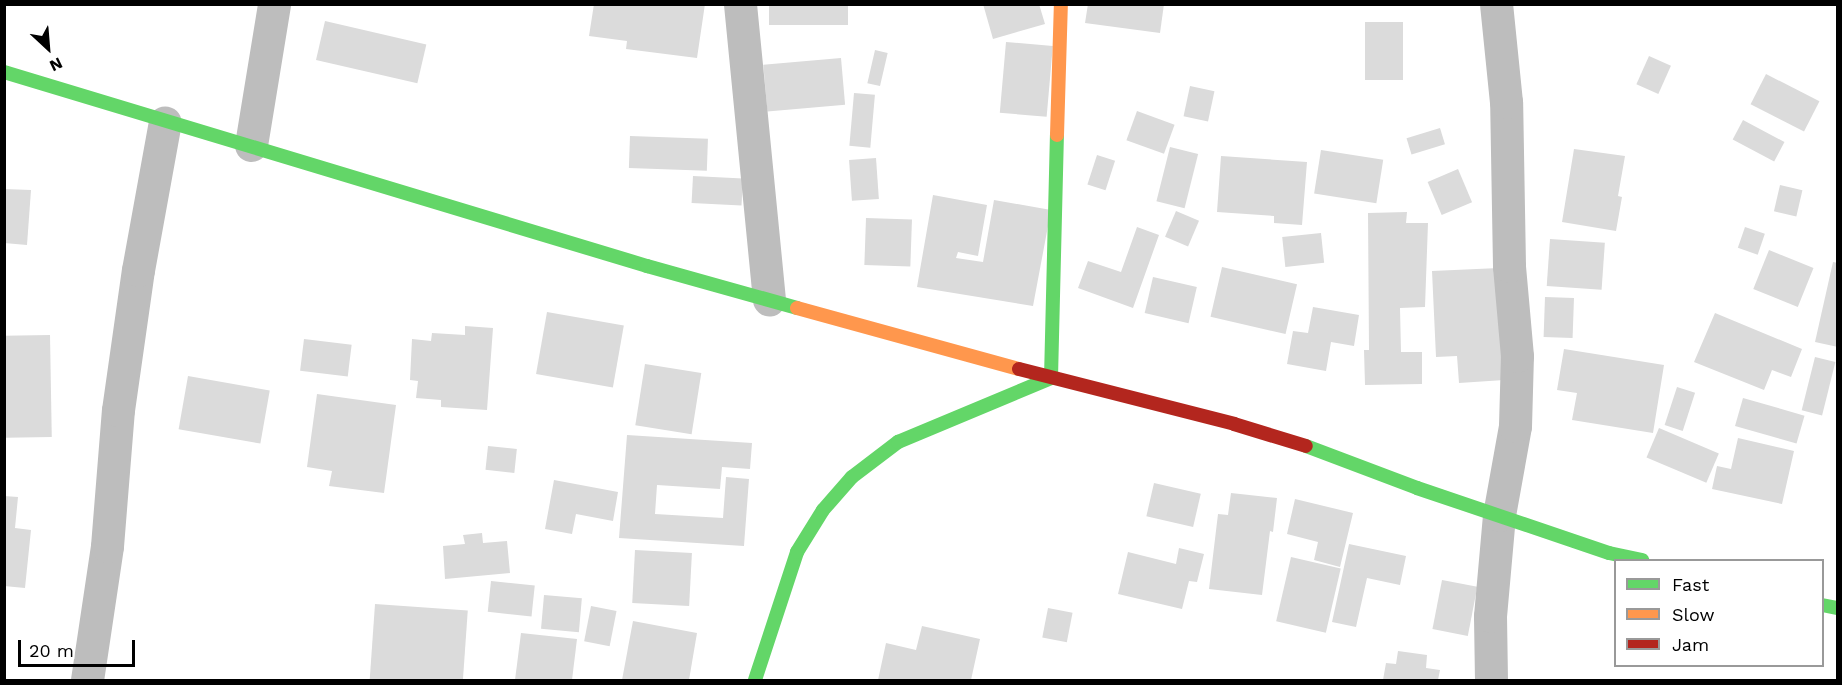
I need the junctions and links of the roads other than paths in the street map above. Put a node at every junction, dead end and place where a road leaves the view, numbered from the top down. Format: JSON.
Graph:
{"nodes":[{"id":1,"x":274,"y":4,"type":"edge"},
{"id":2,"x":740,"y":4,"type":"edge"},
{"id":3,"x":1061,"y":4,"type":"edge"},
{"id":4,"x":1496,"y":4,"type":"edge"},
{"id":5,"x":4,"y":72,"type":"edge"},
{"id":6,"x":165,"y":122,"type":"junction"},
{"id":7,"x":251,"y":145,"type":"junction"},
{"id":8,"x":769,"y":300,"type":"junction"},
{"id":9,"x":1051,"y":378,"type":"junction"},
{"id":10,"x":1499,"y":515,"type":"junction"},
{"id":11,"x":1635,"y":559,"type":"edge"},
{"id":12,"x":87,"y":681,"type":"edge"},
{"id":13,"x":755,"y":681,"type":"edge"},
{"id":14,"x":1491,"y":681,"type":"edge"}],
"edges":[{"from":1,"to":7,"type":"street"},
{"from":2,"to":8,"type":"street"},
{"from":3,"to":9,"type":"street"},
{"from":4,"to":10,"type":"street"},
{"from":5,"to":6,"type":"street"},
{"from":6,"to":7,"type":"street"},
{"from":6,"to":12,"type":"street"},
{"from":7,"to":8,"type":"street"},
{"from":8,"to":9,"type":"street"},
{"from":9,"to":10,"type":"street"},
{"from":9,"to":13,"type":"street"},
{"from":10,"to":11,"type":"street"},
{"from":10,"to":14,"type":"street"}]}
